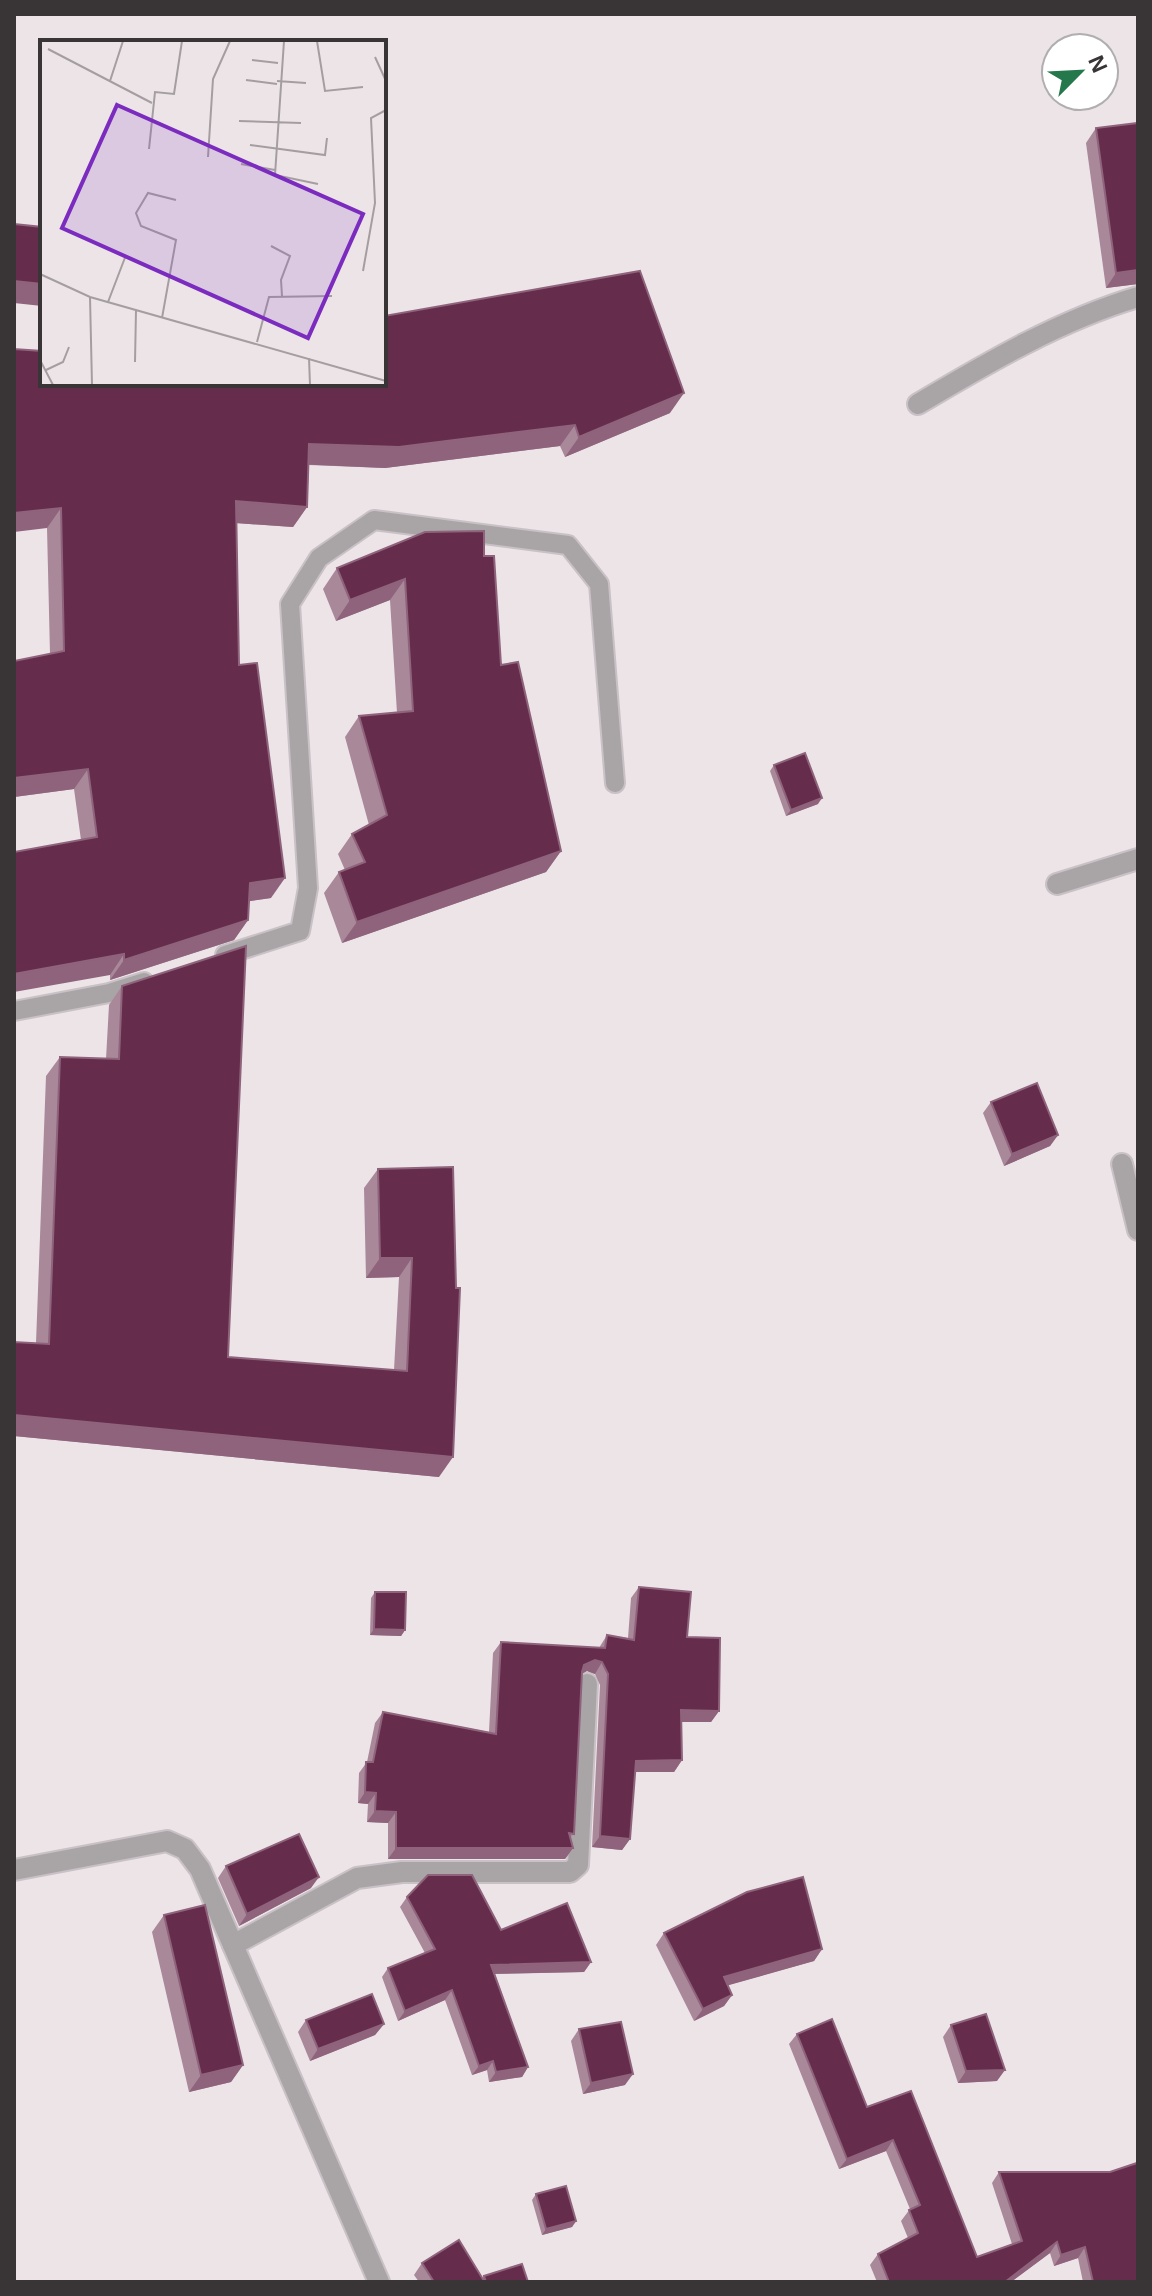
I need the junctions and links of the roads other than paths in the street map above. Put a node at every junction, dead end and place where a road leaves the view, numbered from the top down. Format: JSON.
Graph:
{"nodes":[{"id":1,"x":1138,"y":297,"type":"edge"},
{"id":2,"x":918,"y":404,"type":"dead end"},
{"id":3,"x":615,"y":783,"type":"dead end"},
{"id":4,"x":1138,"y":859,"type":"edge"},
{"id":5,"x":1057,"y":884,"type":"dead end"},
{"id":6,"x":208,"y":961,"type":"edge"},
{"id":7,"x":165,"y":975,"type":"edge"},
{"id":8,"x":14,"y":1011,"type":"edge"},
{"id":9,"x":1122,"y":1164,"type":"dead end"},
{"id":10,"x":1138,"y":1230,"type":"edge"},
{"id":11,"x":587,"y":1684,"type":"edge"},
{"id":12,"x":14,"y":1870,"type":"edge"},
{"id":13,"x":233,"y":1945,"type":"junction"},
{"id":14,"x":379,"y":2282,"type":"edge"}],
"edges":[{"from":1,"to":2,"type":"street"},
{"from":3,"to":6,"type":"lane"},
{"from":4,"to":5,"type":"street"},
{"from":7,"to":8,"type":"lane"},
{"from":9,"to":10,"type":"street"},
{"from":11,"to":13,"type":"street"},
{"from":12,"to":13,"type":"street"},
{"from":13,"to":14,"type":"street"}]}
